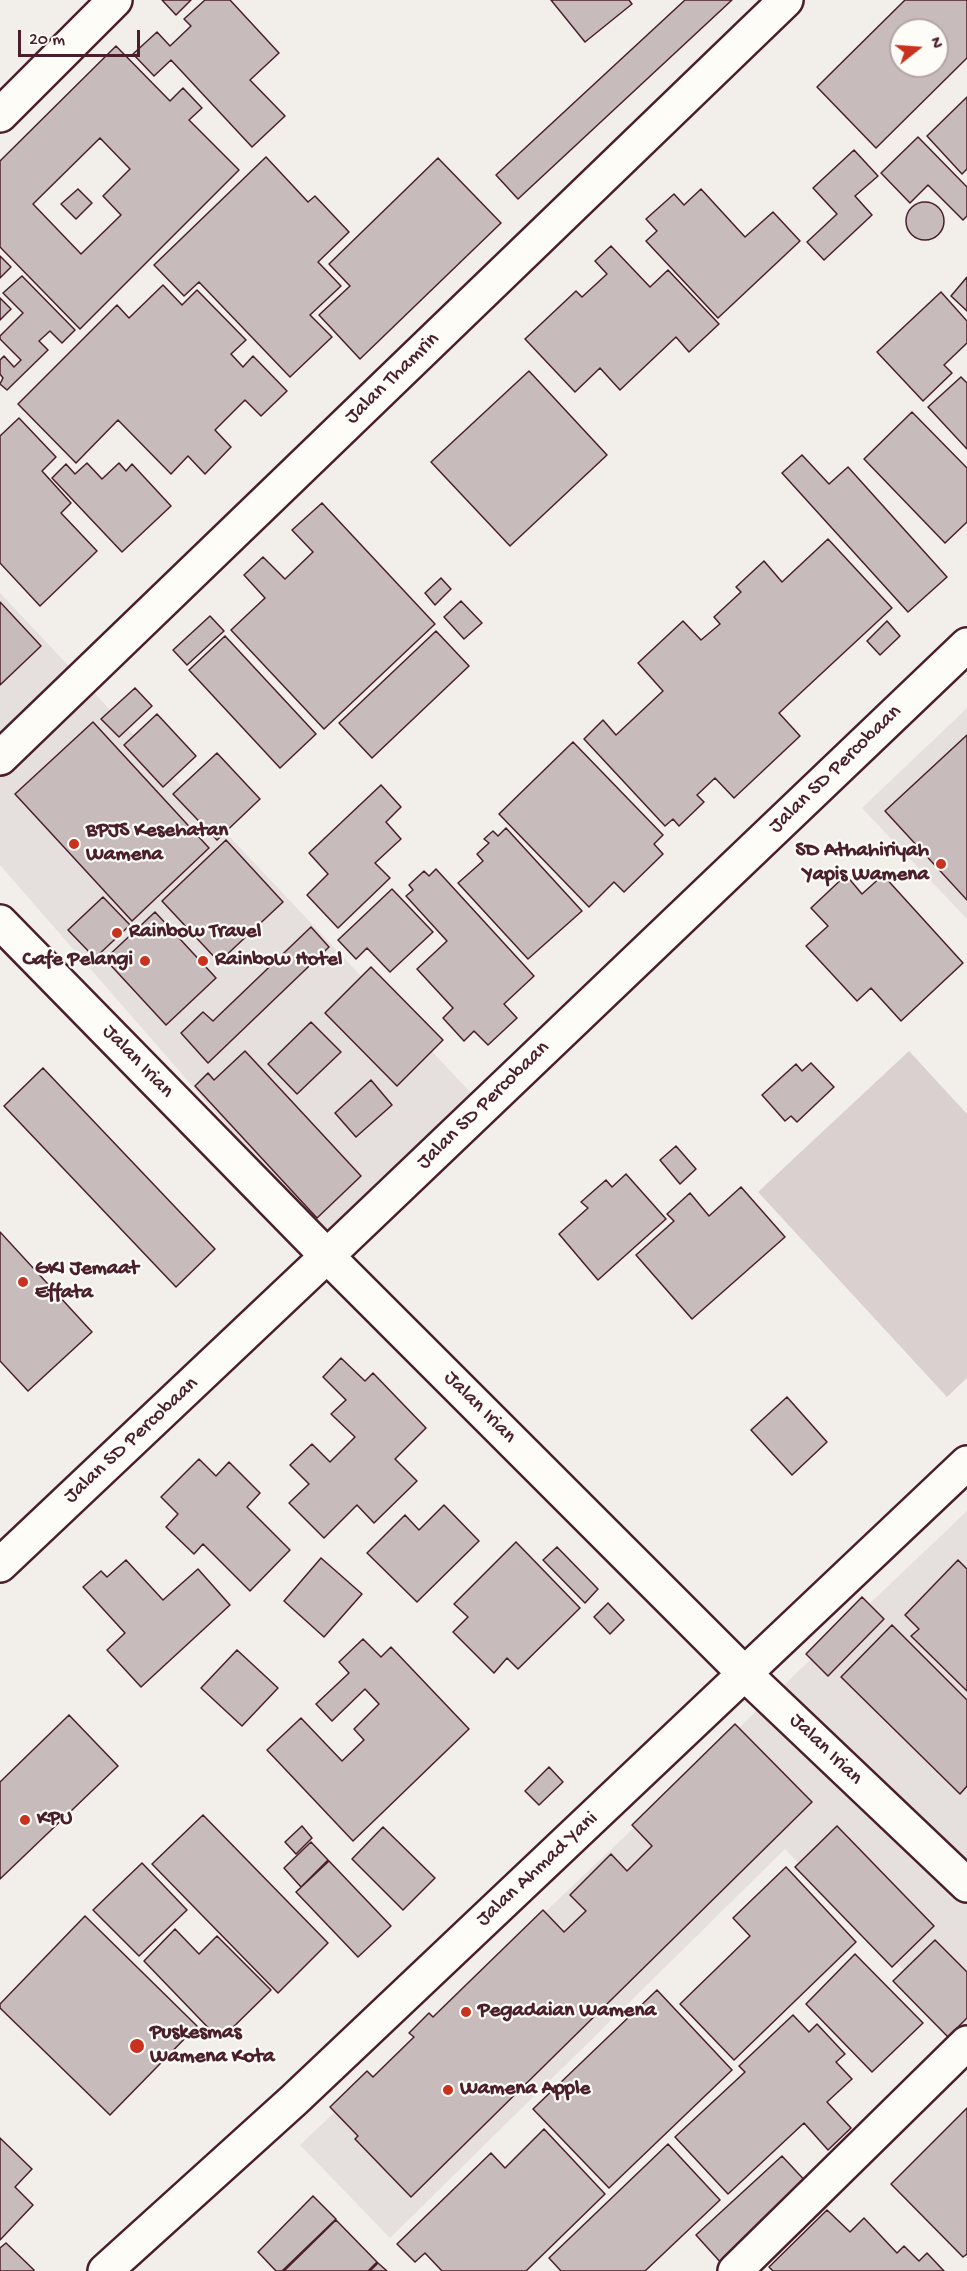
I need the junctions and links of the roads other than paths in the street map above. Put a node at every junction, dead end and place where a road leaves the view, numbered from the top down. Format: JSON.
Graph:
{"nodes":[{"id":1,"x":115,"y":0,"type":"edge"},
{"id":2,"x":786,"y":0,"type":"edge"},
{"id":3,"x":0,"y":115,"type":"edge"},
{"id":4,"x":967,"y":645,"type":"edge"},
{"id":5,"x":0,"y":758,"type":"edge"},
{"id":6,"x":0,"y":922,"type":"edge"},
{"id":7,"x":327,"y":1256,"type":"junction"},
{"id":8,"x":967,"y":1463,"type":"edge"},
{"id":9,"x":0,"y":1565,"type":"edge"},
{"id":10,"x":746,"y":1674,"type":"junction"},
{"id":11,"x":967,"y":1885,"type":"edge"},
{"id":12,"x":967,"y":2043,"type":"edge"},
{"id":13,"x":105,"y":2271,"type":"edge"},
{"id":14,"x":735,"y":2271,"type":"edge"}],
"edges":[{"from":1,"to":3,"type":"street"},
{"from":2,"to":5,"type":"street","name":"Jalan Thamrin"},
{"from":4,"to":7,"type":"street","name":"Jalan SD Percobaan"},
{"from":6,"to":7,"type":"street","name":"Jalan Irian"},
{"from":7,"to":9,"type":"street","name":"Jalan SD Percobaan"},
{"from":7,"to":10,"type":"street","name":"Jalan Irian"},
{"from":8,"to":10,"type":"street","name":"Jalan Ahmad Yani"},
{"from":10,"to":11,"type":"street","name":"Jalan Irian"},
{"from":10,"to":13,"type":"street","name":"Jalan Ahmad Yani"},
{"from":12,"to":14,"type":"street"}]}
